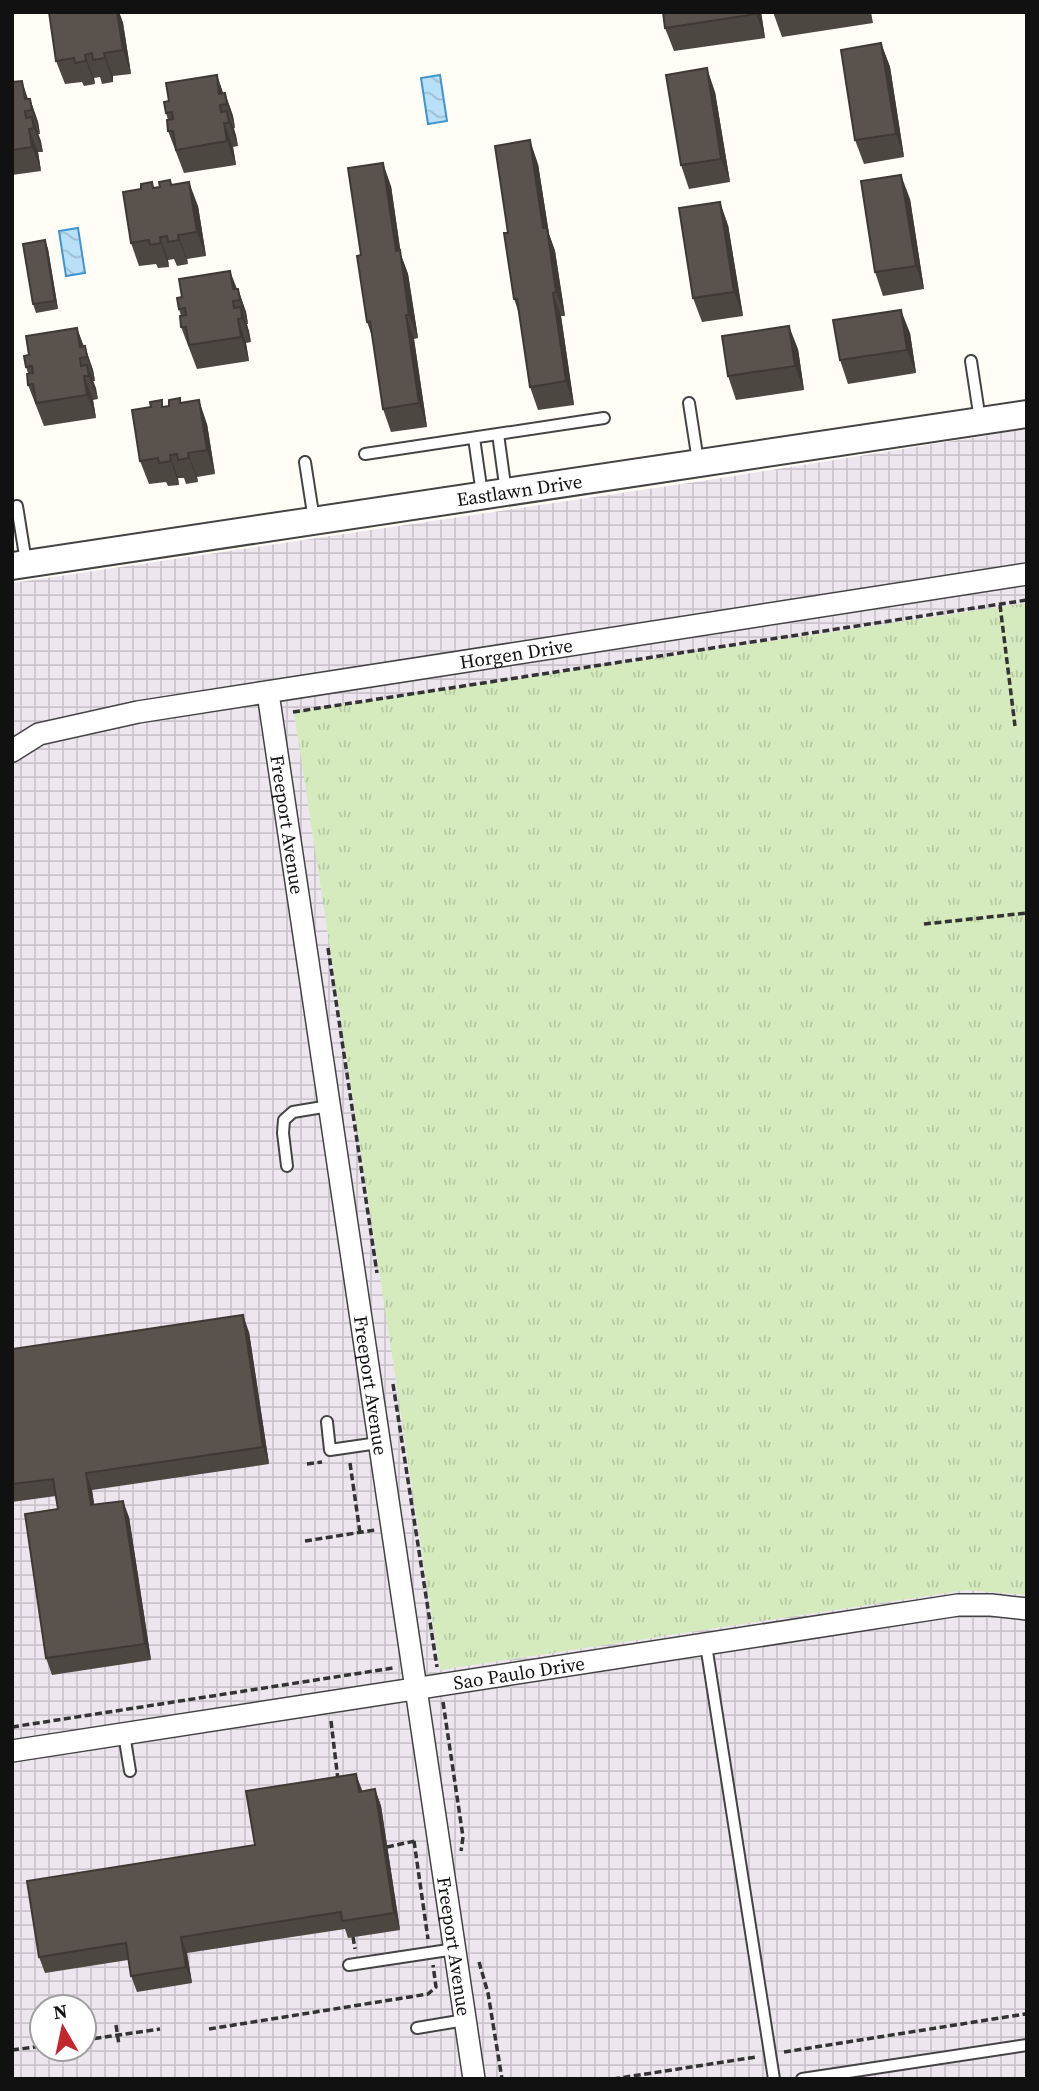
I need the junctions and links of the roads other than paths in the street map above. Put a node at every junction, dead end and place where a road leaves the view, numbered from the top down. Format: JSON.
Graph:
{"nodes":[{"id":1,"x":971,"y":360,"type":"dead end"},
{"id":2,"x":690,"y":403,"type":"dead end"},
{"id":3,"x":1027,"y":414,"type":"edge"},
{"id":4,"x":604,"y":418,"type":"dead end"},
{"id":5,"x":980,"y":422,"type":"junction"},
{"id":6,"x":498,"y":434,"type":"junction"},
{"id":7,"x":474,"y":438,"type":"junction"},
{"id":8,"x":365,"y":454,"type":"dead end"},
{"id":9,"x":305,"y":462,"type":"dead end"},
{"id":10,"x":699,"y":464,"type":"junction"},
{"id":11,"x":494,"y":494,"type":"junction"},
{"id":12,"x":17,"y":506,"type":"dead end"},
{"id":13,"x":314,"y":520,"type":"junction"},
{"id":14,"x":19,"y":564,"type":"edge"},
{"id":15,"x":1027,"y":574,"type":"edge"},
{"id":16,"x":268,"y":693,"type":"junction"},
{"id":17,"x":12,"y":751,"type":"edge"},
{"id":18,"x":329,"y":1106,"type":"junction"},
{"id":19,"x":287,"y":1166,"type":"dead end"},
{"id":20,"x":327,"y":1422,"type":"dead end"},
{"id":21,"x":378,"y":1443,"type":"junction"},
{"id":22,"x":1027,"y":1609,"type":"edge"},
{"id":23,"x":706,"y":1645,"type":"junction"},
{"id":24,"x":415,"y":1688,"type":"junction"},
{"id":25,"x":124,"y":1734,"type":"junction"},
{"id":26,"x":12,"y":1751,"type":"edge"},
{"id":27,"x":130,"y":1771,"type":"dead end"},
{"id":28,"x":455,"y":1949,"type":"junction"},
{"id":29,"x":349,"y":1965,"type":"dead end"},
{"id":30,"x":465,"y":2021,"type":"junction"},
{"id":31,"x":417,"y":2028,"type":"dead end"},
{"id":32,"x":1027,"y":2045,"type":"edge"},
{"id":33,"x":474,"y":2079,"type":"edge"},
{"id":34,"x":774,"y":2079,"type":"edge"},
{"id":35,"x":802,"y":2079,"type":"edge"}],
"edges":[{"from":1,"to":5,"type":"lane"},
{"from":2,"to":10,"type":"lane"},
{"from":3,"to":5,"type":"street","name":"Eastlawn Drive"},
{"from":4,"to":6,"type":"lane"},
{"from":5,"to":10,"type":"street","name":"Eastlawn Drive"},
{"from":6,"to":7,"type":"lane"},
{"from":6,"to":11,"type":"lane"},
{"from":7,"to":8,"type":"lane"},
{"from":7,"to":11,"type":"lane"},
{"from":9,"to":13,"type":"lane"},
{"from":10,"to":11,"type":"street","name":"Eastlawn Drive"},
{"from":11,"to":13,"type":"street","name":"Eastlawn Drive"},
{"from":12,"to":14,"type":"lane"},
{"from":13,"to":14,"type":"street","name":"Eastlawn Drive"},
{"from":15,"to":16,"type":"street","name":"Horgen Drive"},
{"from":16,"to":17,"type":"street","name":"Horgen Drive"},
{"from":16,"to":18,"type":"street","name":"Freeport Avenue"},
{"from":18,"to":19,"type":"lane"},
{"from":18,"to":21,"type":"street","name":"Freeport Avenue"},
{"from":20,"to":21,"type":"lane"},
{"from":21,"to":24,"type":"street","name":"Freeport Avenue"},
{"from":22,"to":23,"type":"street","name":"Sao Paulo Drive"},
{"from":23,"to":24,"type":"street","name":"Sao Paulo Drive"},
{"from":23,"to":34,"type":"lane"},
{"from":24,"to":25,"type":"street","name":"Sao Paulo Drive"},
{"from":24,"to":28,"type":"street","name":"Freeport Avenue"},
{"from":25,"to":26,"type":"street","name":"Sao Paulo Drive"},
{"from":25,"to":27,"type":"lane"},
{"from":28,"to":29,"type":"lane"},
{"from":28,"to":30,"type":"street","name":"Freeport Avenue"},
{"from":30,"to":31,"type":"lane"},
{"from":30,"to":33,"type":"street","name":"Freeport Avenue"},
{"from":32,"to":35,"type":"lane"}]}
